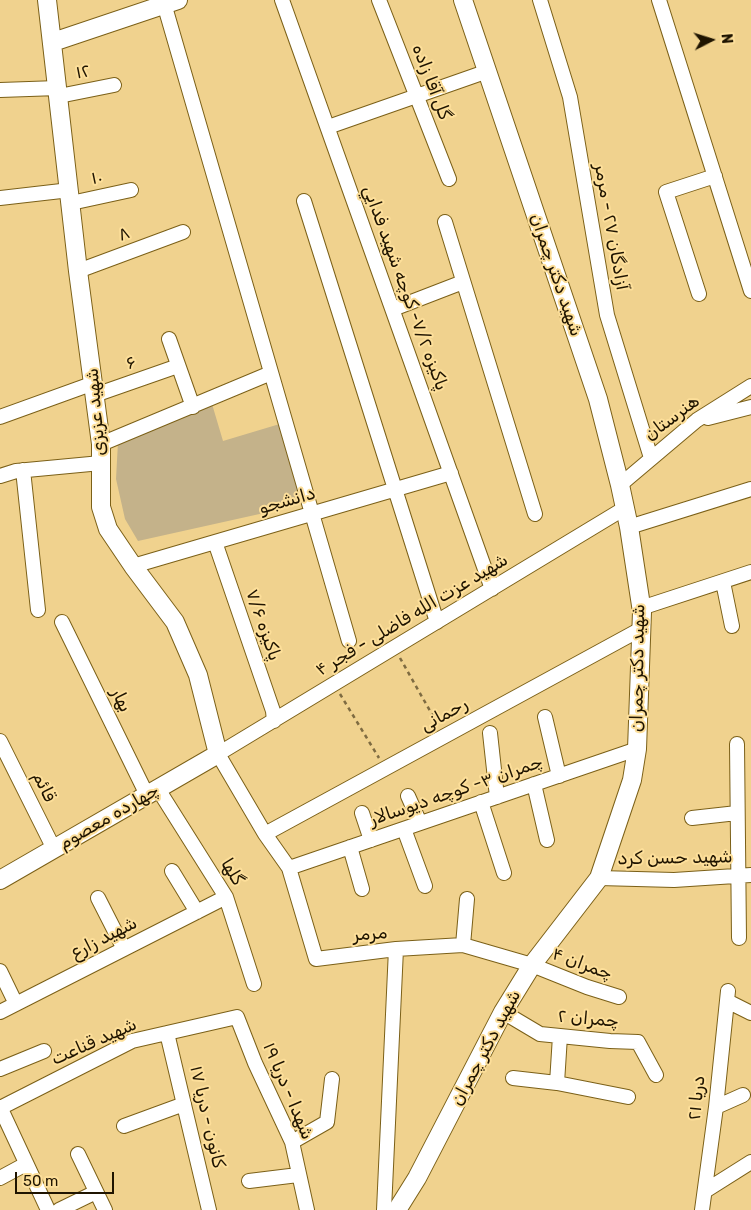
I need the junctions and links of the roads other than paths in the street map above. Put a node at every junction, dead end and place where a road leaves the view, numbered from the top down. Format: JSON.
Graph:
{"nodes":[{"id":1,"x":47,"y":0,"type":"edge"},
{"id":2,"x":282,"y":0,"type":"edge"},
{"id":3,"x":379,"y":0,"type":"edge"},
{"id":4,"x":463,"y":0,"type":"edge"},
{"id":5,"x":540,"y":0,"type":"edge"},
{"id":6,"x":659,"y":0,"type":"edge"},
{"id":7,"x":169,"y":2,"type":"edge"},
{"id":8,"x":53,"y":42,"type":"junction"},
{"id":9,"x":488,"y":71,"type":"junction"},
{"id":10,"x":114,"y":86,"type":"dead end"},
{"id":11,"x":0,"y":90,"type":"edge"},
{"id":12,"x":59,"y":92,"type":"junction"},
{"id":13,"x":416,"y":95,"type":"junction"},
{"id":14,"x":328,"y":127,"type":"junction"},
{"id":15,"x":715,"y":176,"type":"junction"},
{"id":16,"x":449,"y":178,"type":"dead end"},
{"id":17,"x":132,"y":190,"type":"dead end"},
{"id":18,"x":70,"y":196,"type":"junction"},
{"id":19,"x":0,"y":198,"type":"edge"},
{"id":20,"x":304,"y":202,"type":"dead end"},
{"id":21,"x":445,"y":222,"type":"dead end"},
{"id":22,"x":183,"y":232,"type":"dead end"},
{"id":23,"x":78,"y":271,"type":"junction"},
{"id":24,"x":463,"y":282,"type":"junction"},
{"id":25,"x":751,"y":291,"type":"edge"},
{"id":26,"x":699,"y":294,"type":"dead end"},
{"id":27,"x":393,"y":309,"type":"junction"},
{"id":28,"x":169,"y":338,"type":"dead end"},
{"id":29,"x":178,"y":366,"type":"junction"},
{"id":30,"x":271,"y":373,"type":"junction"},
{"id":31,"x":751,"y":386,"type":"edge"},
{"id":32,"x":94,"y":389,"type":"junction"},
{"id":33,"x":193,"y":407,"type":"junction"},
{"id":34,"x":751,"y":407,"type":"edge"},
{"id":35,"x":0,"y":417,"type":"edge"},
{"id":36,"x":697,"y":420,"type":"junction"},
{"id":37,"x":101,"y":444,"type":"junction"},
{"id":38,"x":651,"y":458,"type":"junction"},
{"id":39,"x":101,"y":462,"type":"junction"},
{"id":40,"x":23,"y":470,"type":"junction"},
{"id":41,"x":451,"y":472,"type":"junction"},
{"id":42,"x":0,"y":476,"type":"edge"},
{"id":43,"x":620,"y":485,"type":"junction"},
{"id":44,"x":396,"y":489,"type":"junction"},
{"id":45,"x":751,"y":489,"type":"edge"},
{"id":46,"x":625,"y":508,"type":"junction"},
{"id":47,"x":312,"y":513,"type":"junction"},
{"id":48,"x":534,"y":514,"type":"dead end"},
{"id":49,"x":629,"y":526,"type":"junction"},
{"id":50,"x":216,"y":542,"type":"junction"},
{"id":51,"x":133,"y":566,"type":"junction"},
{"id":52,"x":751,"y":572,"type":"edge"},
{"id":53,"x":723,"y":582,"type":"junction"},
{"id":54,"x":492,"y":589,"type":"junction"},
{"id":55,"x":641,"y":608,"type":"junction"},
{"id":56,"x":38,"y":610,"type":"dead end"},
{"id":57,"x":62,"y":622,"type":"dead end"},
{"id":58,"x":437,"y":622,"type":"junction"},
{"id":59,"x":732,"y":626,"type":"dead end"},
{"id":60,"x":641,"y":629,"type":"junction"},
{"id":61,"x":349,"y":641,"type":"dead end"},
{"id":62,"x":545,"y":717,"type":"dead end"},
{"id":63,"x":274,"y":721,"type":"junction"},
{"id":64,"x":490,"y":733,"type":"dead end"},
{"id":65,"x":0,"y":741,"type":"edge"},
{"id":66,"x":737,"y":744,"type":"dead end"},
{"id":67,"x":637,"y":749,"type":"junction"},
{"id":68,"x":218,"y":754,"type":"junction"},
{"id":69,"x":559,"y":776,"type":"junction"},
{"id":70,"x":534,"y":784,"type":"junction"},
{"id":71,"x":153,"y":792,"type":"junction"},
{"id":72,"x":408,"y":796,"type":"dead end"},
{"id":73,"x":496,"y":797,"type":"junction"},
{"id":74,"x":481,"y":802,"type":"junction"},
{"id":75,"x":362,"y":813,"type":"dead end"},
{"id":76,"x":738,"y":813,"type":"junction"},
{"id":77,"x":692,"y":818,"type":"dead end"},
{"id":78,"x":420,"y":824,"type":"junction"},
{"id":79,"x":404,"y":829,"type":"junction"},
{"id":80,"x":265,"y":834,"type":"junction"},
{"id":81,"x":372,"y":840,"type":"junction"},
{"id":82,"x":547,"y":840,"type":"dead end"},
{"id":83,"x":350,"y":847,"type":"junction"},
{"id":84,"x":54,"y":849,"type":"junction"},
{"id":85,"x":288,"y":868,"type":"junction"},
{"id":86,"x":172,"y":871,"type":"dead end"},
{"id":87,"x":504,"y":873,"type":"dead end"},
{"id":88,"x":744,"y":876,"type":"edge"},
{"id":89,"x":599,"y":878,"type":"junction"},
{"id":90,"x":0,"y":880,"type":"edge"},
{"id":91,"x":425,"y":886,"type":"dead end"},
{"id":92,"x":362,"y":889,"type":"dead end"},
{"id":93,"x":226,"y":897,"type":"junction"},
{"id":94,"x":98,"y":898,"type":"dead end"},
{"id":95,"x":467,"y":899,"type":"dead end"},
{"id":96,"x":197,"y":912,"type":"junction"},
{"id":97,"x":739,"y":938,"type":"dead end"},
{"id":98,"x":463,"y":945,"type":"junction"},
{"id":99,"x":124,"y":949,"type":"junction"},
{"id":100,"x":396,"y":949,"type":"junction"},
{"id":101,"x":532,"y":965,"type":"junction"},
{"id":102,"x":0,"y":971,"type":"edge"},
{"id":103,"x":254,"y":984,"type":"dead end"},
{"id":104,"x":619,"y":997,"type":"dead end"},
{"id":105,"x":16,"y":1004,"type":"junction"},
{"id":106,"x":0,"y":1012,"type":"edge"},
{"id":107,"x":503,"y":1012,"type":"junction"},
{"id":108,"x":751,"y":1012,"type":"edge"},
{"id":109,"x":237,"y":1017,"type":"joint"},
{"id":110,"x":168,"y":1033,"type":"junction"},
{"id":111,"x":560,"y":1036,"type":"junction"},
{"id":112,"x":44,"y":1051,"type":"dead end"},
{"id":113,"x":0,"y":1069,"type":"edge"},
{"id":114,"x":656,"y":1075,"type":"dead end"},
{"id":115,"x":513,"y":1078,"type":"dead end"},
{"id":116,"x":332,"y":1079,"type":"dead end"},
{"id":117,"x":556,"y":1083,"type":"junction"},
{"id":118,"x":743,"y":1095,"type":"dead end"},
{"id":119,"x":628,"y":1097,"type":"dead end"},
{"id":120,"x":184,"y":1104,"type":"junction"},
{"id":121,"x":716,"y":1107,"type":"junction"},
{"id":122,"x":0,"y":1108,"type":"edge"},
{"id":123,"x":124,"y":1126,"type":"dead end"},
{"id":124,"x":292,"y":1142,"type":"junction"},
{"id":125,"x":78,"y":1154,"type":"dead end"},
{"id":126,"x":751,"y":1162,"type":"edge"},
{"id":127,"x":26,"y":1164,"type":"junction"},
{"id":128,"x":298,"y":1175,"type":"junction"},
{"id":129,"x":0,"y":1178,"type":"edge"},
{"id":130,"x":248,"y":1181,"type":"dead end"},
{"id":131,"x":96,"y":1192,"type":"junction"},
{"id":132,"x":705,"y":1192,"type":"junction"},
{"id":133,"x":48,"y":1210,"type":"edge"},
{"id":134,"x":59,"y":1210,"type":"edge"},
{"id":135,"x":106,"y":1210,"type":"edge"},
{"id":136,"x":210,"y":1210,"type":"edge"},
{"id":137,"x":307,"y":1210,"type":"edge"},
{"id":138,"x":384,"y":1210,"type":"edge"},
{"id":139,"x":397,"y":1210,"type":"edge"},
{"id":140,"x":702,"y":1210,"type":"edge"}],
"edges":[{"from":1,"to":8,"type":"street","name":"شهید عزیزی"},
{"from":2,"to":14,"type":"street","name":"پاکیزه ۷/۲- كوچه شهيد فدايي"},
{"from":3,"to":13,"type":"street","name":"گل آقا زاده"},
{"from":4,"to":9,"type":"street","name":"شهید دکتر چمران"},
{"from":5,"to":38,"type":"street","name":"آزادگان ۲۷ - مرمر"},
{"from":6,"to":15,"type":"street"},
{"from":7,"to":8,"type":"street"},
{"from":7,"to":30,"type":"street"},
{"from":8,"to":12,"type":"street","name":"شهید عزیزی"},
{"from":9,"to":13,"type":"street"},
{"from":9,"to":43,"type":"street","name":"شهید دکتر چمران"},
{"from":10,"to":12,"type":"street","name":"۱۲"},
{"from":11,"to":12,"type":"street","name":"۱۲"},
{"from":12,"to":18,"type":"street","name":"شهید عزیزی"},
{"from":13,"to":14,"type":"street"},
{"from":13,"to":16,"type":"street","name":"گل آقا زاده"},
{"from":14,"to":27,"type":"street","name":"پاکیزه ۷/۲- كوچه شهيد فدايي"},
{"from":15,"to":25,"type":"street"},
{"from":15,"to":26,"type":"street"},
{"from":17,"to":18,"type":"street","name":"۱۰"},
{"from":18,"to":19,"type":"street","name":"۱۰"},
{"from":18,"to":23,"type":"street","name":"شهید عزیزی"},
{"from":20,"to":44,"type":"street"},
{"from":21,"to":24,"type":"street"},
{"from":22,"to":23,"type":"street","name":"۸"},
{"from":23,"to":32,"type":"street","name":"شهید عزیزی"},
{"from":24,"to":27,"type":"street"},
{"from":24,"to":48,"type":"street"},
{"from":27,"to":41,"type":"street","name":"پاکیزه ۷/۲- كوچه شهيد فدايي"},
{"from":28,"to":29,"type":"street"},
{"from":29,"to":32,"type":"street","name":"۶"},
{"from":29,"to":33,"type":"street"},
{"from":30,"to":33,"type":"street"},
{"from":30,"to":47,"type":"street"},
{"from":31,"to":36,"type":"street","name":"هنرستان"},
{"from":32,"to":35,"type":"street","name":"۶"},
{"from":32,"to":37,"type":"street","name":"شهید عزیزی"},
{"from":33,"to":37,"type":"street"},
{"from":34,"to":36,"type":"street"},
{"from":36,"to":38,"type":"street","name":"هنرستان"},
{"from":37,"to":39,"type":"street","name":"شهید عزیزی"},
{"from":38,"to":43,"type":"street","name":"هنرستان"},
{"from":39,"to":40,"type":"street"},
{"from":39,"to":51,"type":"street","name":"شهید عزیزی"},
{"from":40,"to":42,"type":"street"},
{"from":40,"to":56,"type":"street"},
{"from":41,"to":44,"type":"street","name":"دانشجو"},
{"from":41,"to":54,"type":"street","name":"پاکیزه ۷/۲- كوچه شهيد فدايي"},
{"from":43,"to":46,"type":"street","name":"شهید دکتر چمران"},
{"from":44,"to":47,"type":"street","name":"دانشجو"},
{"from":44,"to":58,"type":"street"},
{"from":45,"to":49,"type":"street"},
{"from":46,"to":49,"type":"street","name":"شهید دکتر چمران"},
{"from":46,"to":54,"type":"street","name":"شهید عزت الله فاضلی - فجر ۴"},
{"from":47,"to":50,"type":"street","name":"دانشجو"},
{"from":47,"to":61,"type":"street"},
{"from":49,"to":55,"type":"street","name":"شهید دکتر چمران"},
{"from":50,"to":51,"type":"street","name":"دانشجو"},
{"from":50,"to":63,"type":"street","name":"پاکیزه ۷/۶"},
{"from":51,"to":68,"type":"street","name":"شهید عزیزی"},
{"from":52,"to":53,"type":"street"},
{"from":53,"to":55,"type":"street"},
{"from":53,"to":59,"type":"street"},
{"from":54,"to":58,"type":"street","name":"شهید عزت الله فاضلی - فجر ۴"},
{"from":55,"to":60,"type":"street","name":"شهید دکتر چمران"},
{"from":57,"to":71,"type":"street","name":"بهار"},
{"from":58,"to":63,"type":"street","name":"شهید عزت الله فاضلی - فجر ۴"},
{"from":60,"to":67,"type":"street","name":"شهید دکتر چمران"},
{"from":60,"to":80,"type":"street","name":"رحمانی"},
{"from":62,"to":69,"type":"street"},
{"from":63,"to":68,"type":"street","name":"شهید عزت الله فاضلی - فجر ۴"},
{"from":64,"to":73,"type":"street"},
{"from":65,"to":84,"type":"street","name":"قائم"},
{"from":66,"to":76,"type":"street"},
{"from":67,"to":69,"type":"street","name":"چمران ۳- كوچه ديوسالار"},
{"from":67,"to":89,"type":"street","name":"شهید دکتر چمران"},
{"from":68,"to":71,"type":"street","name":"چهارده معصوم"},
{"from":68,"to":80,"type":"street","name":"مرمر"},
{"from":69,"to":70,"type":"street","name":"چمران ۳- كوچه ديوسالار"},
{"from":70,"to":73,"type":"street","name":"چمران ۳- كوچه ديوسالار"},
{"from":70,"to":82,"type":"street"},
{"from":71,"to":84,"type":"street","name":"چهارده معصوم"},
{"from":71,"to":93,"type":"street","name":"گلها"},
{"from":72,"to":78,"type":"street"},
{"from":73,"to":74,"type":"street","name":"چمران ۳- كوچه ديوسالار"},
{"from":74,"to":78,"type":"street","name":"چمران ۳- كوچه ديوسالار"},
{"from":74,"to":87,"type":"street"},
{"from":75,"to":81,"type":"street"},
{"from":76,"to":77,"type":"street"},
{"from":76,"to":88,"type":"street"},
{"from":78,"to":79,"type":"street","name":"چمران ۳- كوچه ديوسالار"},
{"from":79,"to":81,"type":"street","name":"چمران ۳- كوچه ديوسالار"},
{"from":79,"to":91,"type":"street"},
{"from":80,"to":85,"type":"street","name":"مرمر"},
{"from":81,"to":83,"type":"street","name":"چمران ۳- كوچه ديوسالار"},
{"from":83,"to":85,"type":"street","name":"چمران ۳- كوچه ديوسالار"},
{"from":83,"to":92,"type":"street"},
{"from":84,"to":90,"type":"street","name":"چهارده معصوم"},
{"from":85,"to":100,"type":"street","name":"مرمر"},
{"from":86,"to":96,"type":"street"},
{"from":88,"to":89,"type":"street","name":"شهید حسن کرد"},
{"from":88,"to":97,"type":"street"},
{"from":89,"to":101,"type":"street","name":"شهید دکتر چمران"},
{"from":93,"to":96,"type":"street","name":"شهید زارع"},
{"from":93,"to":103,"type":"street","name":"گلها"},
{"from":94,"to":99,"type":"street"},
{"from":95,"to":98,"type":"street"},
{"from":96,"to":99,"type":"street","name":"شهید زارع"},
{"from":98,"to":100,"type":"street","name":"چمران ۴"},
{"from":98,"to":101,"type":"street","name":"چمران ۴"},
{"from":99,"to":105,"type":"street","name":"شهید زارع"},
{"from":100,"to":138,"type":"street","name":"مرمر"},
{"from":101,"to":104,"type":"street","name":"چمران ۴"},
{"from":101,"to":107,"type":"street","name":"شهید دکتر چمران"},
{"from":102,"to":105,"type":"street"},
{"from":105,"to":106,"type":"street","name":"شهید زارع"},
{"from":107,"to":111,"type":"street","name":"چمران ۲"},
{"from":107,"to":139,"type":"street","name":"شهید دکتر چمران"},
{"from":108,"to":121,"type":"street","name":"دریا ۲۱"},
{"from":109,"to":110,"type":"street","name":"شهید قناعت"},
{"from":109,"to":124,"type":"street","name":"شهدا - دریا ۱۹"},
{"from":110,"to":120,"type":"street","name":"کانون - دریا ۱۷"},
{"from":110,"to":122,"type":"street","name":"شهید قناعت"},
{"from":111,"to":114,"type":"street","name":"چمران ۲"},
{"from":111,"to":117,"type":"street"},
{"from":112,"to":113,"type":"street"},
{"from":115,"to":117,"type":"street"},
{"from":116,"to":124,"type":"street"},
{"from":117,"to":119,"type":"street"},
{"from":118,"to":121,"type":"street"},
{"from":120,"to":123,"type":"street"},
{"from":120,"to":136,"type":"street","name":"کانون - دریا ۱۷"},
{"from":121,"to":132,"type":"street","name":"دریا ۲۱"},
{"from":122,"to":127,"type":"street"},
{"from":124,"to":128,"type":"street","name":"شهدا - دریا ۱۹"},
{"from":125,"to":131,"type":"street"},
{"from":126,"to":132,"type":"street"},
{"from":127,"to":129,"type":"street"},
{"from":127,"to":133,"type":"street"},
{"from":128,"to":130,"type":"street"},
{"from":128,"to":137,"type":"street","name":"شهدا - دریا ۱۹"},
{"from":131,"to":134,"type":"street"},
{"from":131,"to":135,"type":"street"},
{"from":132,"to":140,"type":"street","name":"دریا ۲۱"}]}
